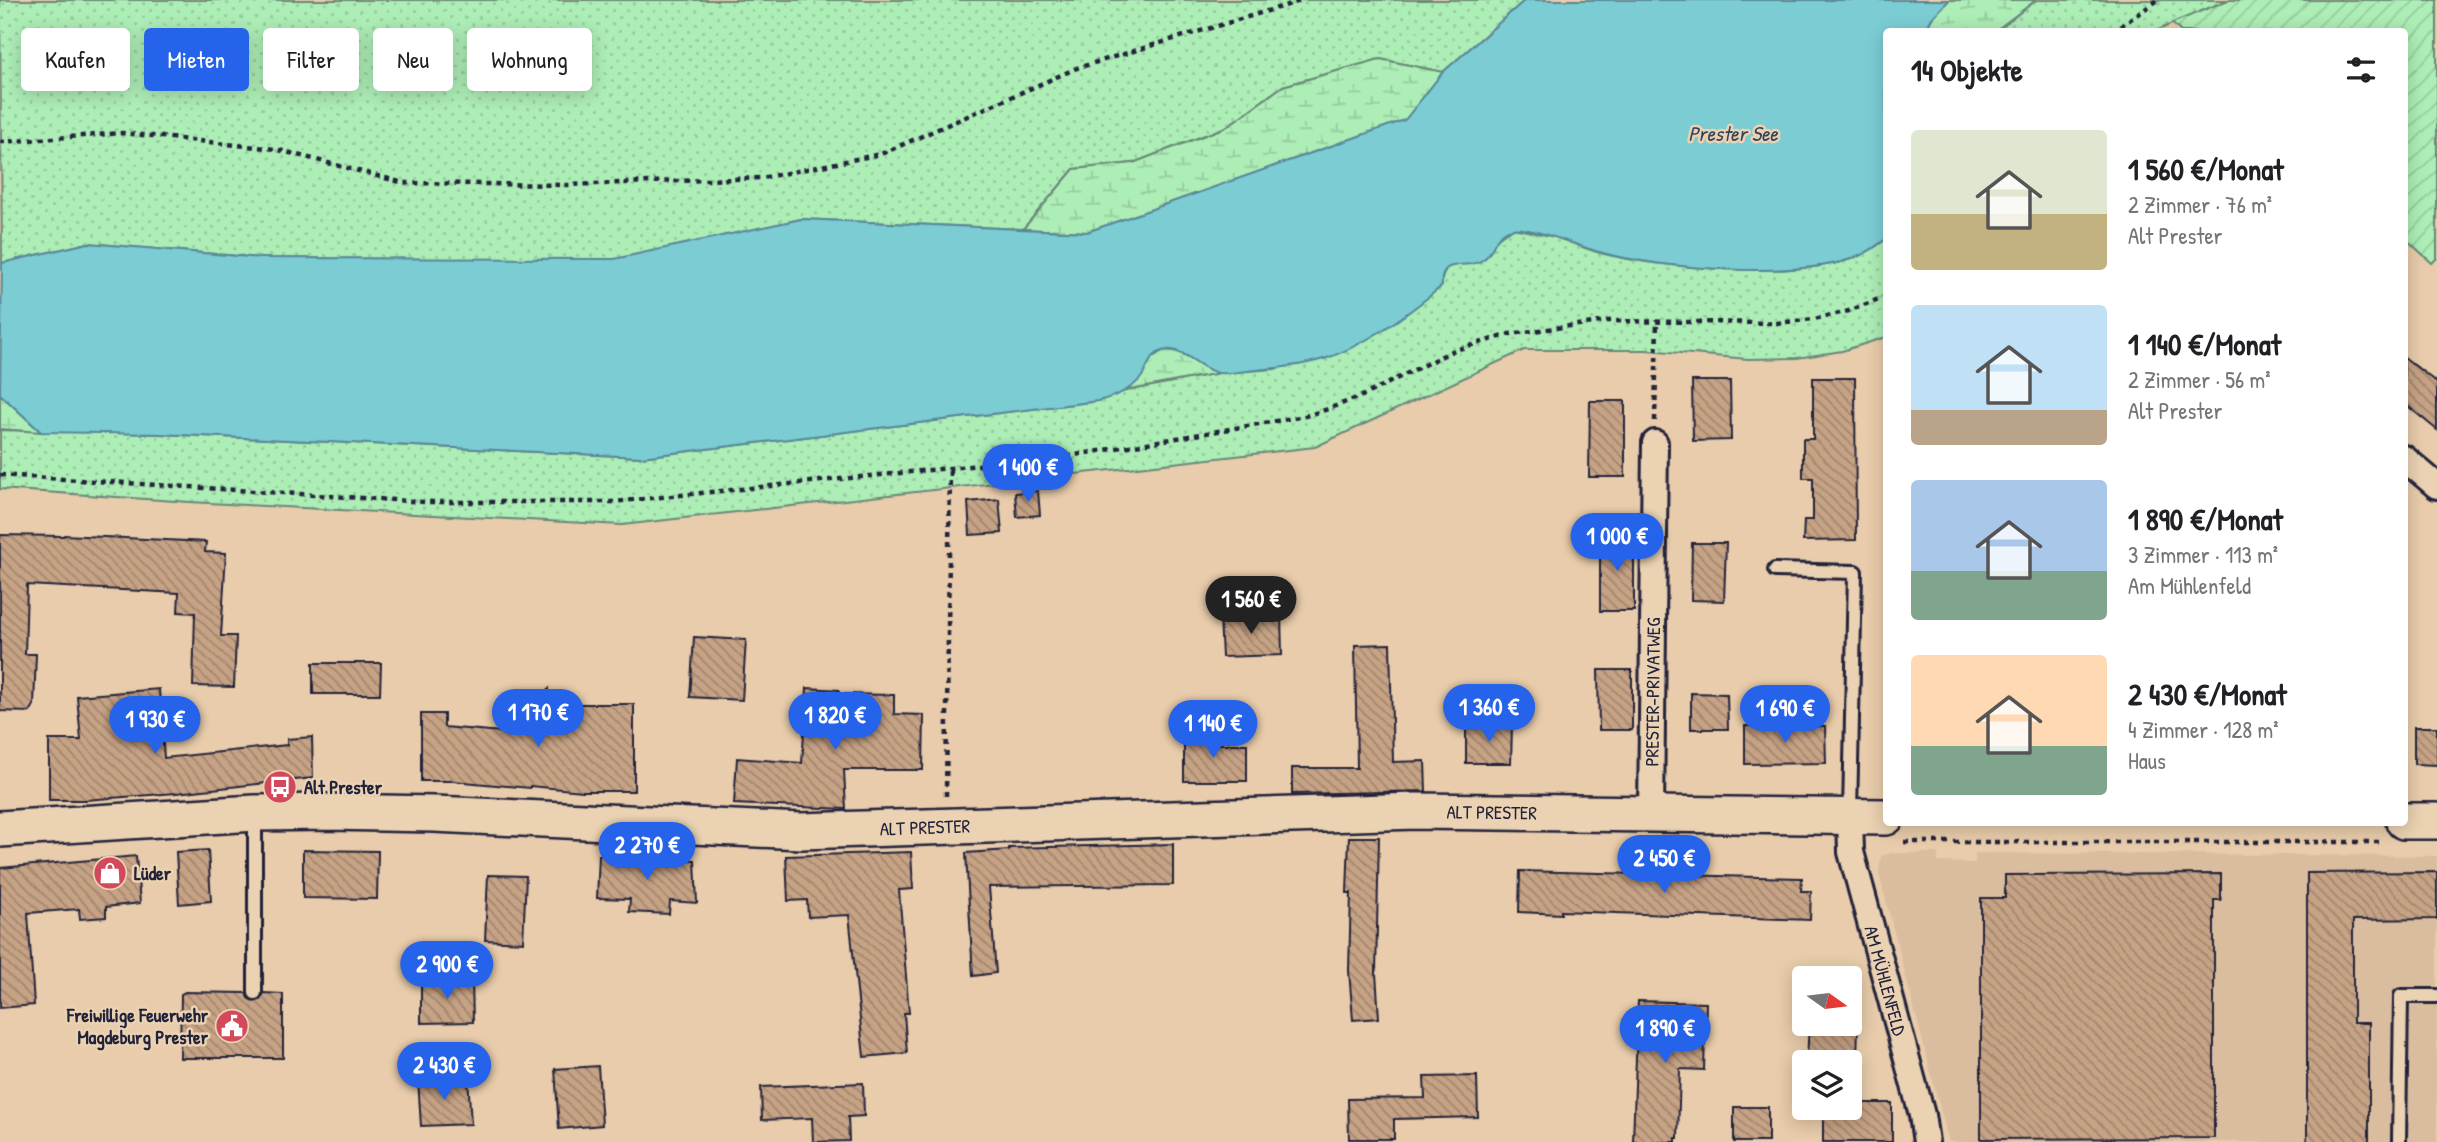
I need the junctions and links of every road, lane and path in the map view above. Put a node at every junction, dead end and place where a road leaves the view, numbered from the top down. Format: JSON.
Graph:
{"nodes":[{"id":1,"x":1304,"y":0,"type":"edge"},
{"id":2,"x":2158,"y":0,"type":"edge"},
{"id":3,"x":2118,"y":28,"type":"edge"},
{"id":4,"x":0,"y":142,"type":"edge"},
{"id":5,"x":1883,"y":297,"type":"edge"},
{"id":6,"x":1657,"y":320,"type":"junction"},
{"id":7,"x":1655,"y":443,"type":"joint"},
{"id":8,"x":2408,"y":461,"type":"edge"},
{"id":9,"x":950,"y":469,"type":"junction"},
{"id":10,"x":0,"y":475,"type":"edge"},
{"id":11,"x":2437,"y":486,"type":"edge"},
{"id":12,"x":1775,"y":570,"type":"dead end"},
{"id":13,"x":255,"y":813,"type":"junction"},
{"id":14,"x":1651,"y":814,"type":"junction"},
{"id":15,"x":1850,"y":817,"type":"junction"},
{"id":16,"x":2437,"y":821,"type":"edge"},
{"id":17,"x":946,"y":828,"type":"junction"},
{"id":18,"x":0,"y":829,"type":"edge"},
{"id":19,"x":1892,"y":829,"type":"edge"},
{"id":20,"x":2400,"y":832,"type":"edge"},
{"id":21,"x":255,"y":993,"type":"dead end"},
{"id":22,"x":2437,"y":996,"type":"edge"},
{"id":23,"x":1926,"y":1142,"type":"edge"},
{"id":24,"x":2399,"y":1142,"type":"edge"}],
"edges":[{"from":1,"to":4,"type":"path"},
{"from":2,"to":3,"type":"path"},
{"from":5,"to":6,"type":"path"},
{"from":6,"to":7,"type":"path"},
{"from":6,"to":9,"type":"path"},
{"from":7,"to":14,"type":"street","name":"PRESTER-PRIVATWEG"},
{"from":8,"to":11,"type":"street"},
{"from":9,"to":10,"type":"path"},
{"from":9,"to":17,"type":"path"},
{"from":12,"to":15,"type":"lane"},
{"from":13,"to":17,"type":"main road","name":"ALT PRESTER"},
{"from":13,"to":18,"type":"main road","name":"ALT PRESTER"},
{"from":13,"to":21,"type":"lane"},
{"from":14,"to":15,"type":"main road","name":"ALT PRESTER"},
{"from":14,"to":17,"type":"main road","name":"ALT PRESTER"},
{"from":15,"to":19,"type":"main road","name":"ALT PRESTER"},
{"from":15,"to":23,"type":"street","name":"AM MÜHLENFELD"},
{"from":16,"to":20,"type":"main road"},
{"from":19,"to":20,"type":"path"},
{"from":22,"to":24,"type":"lane"}]}
